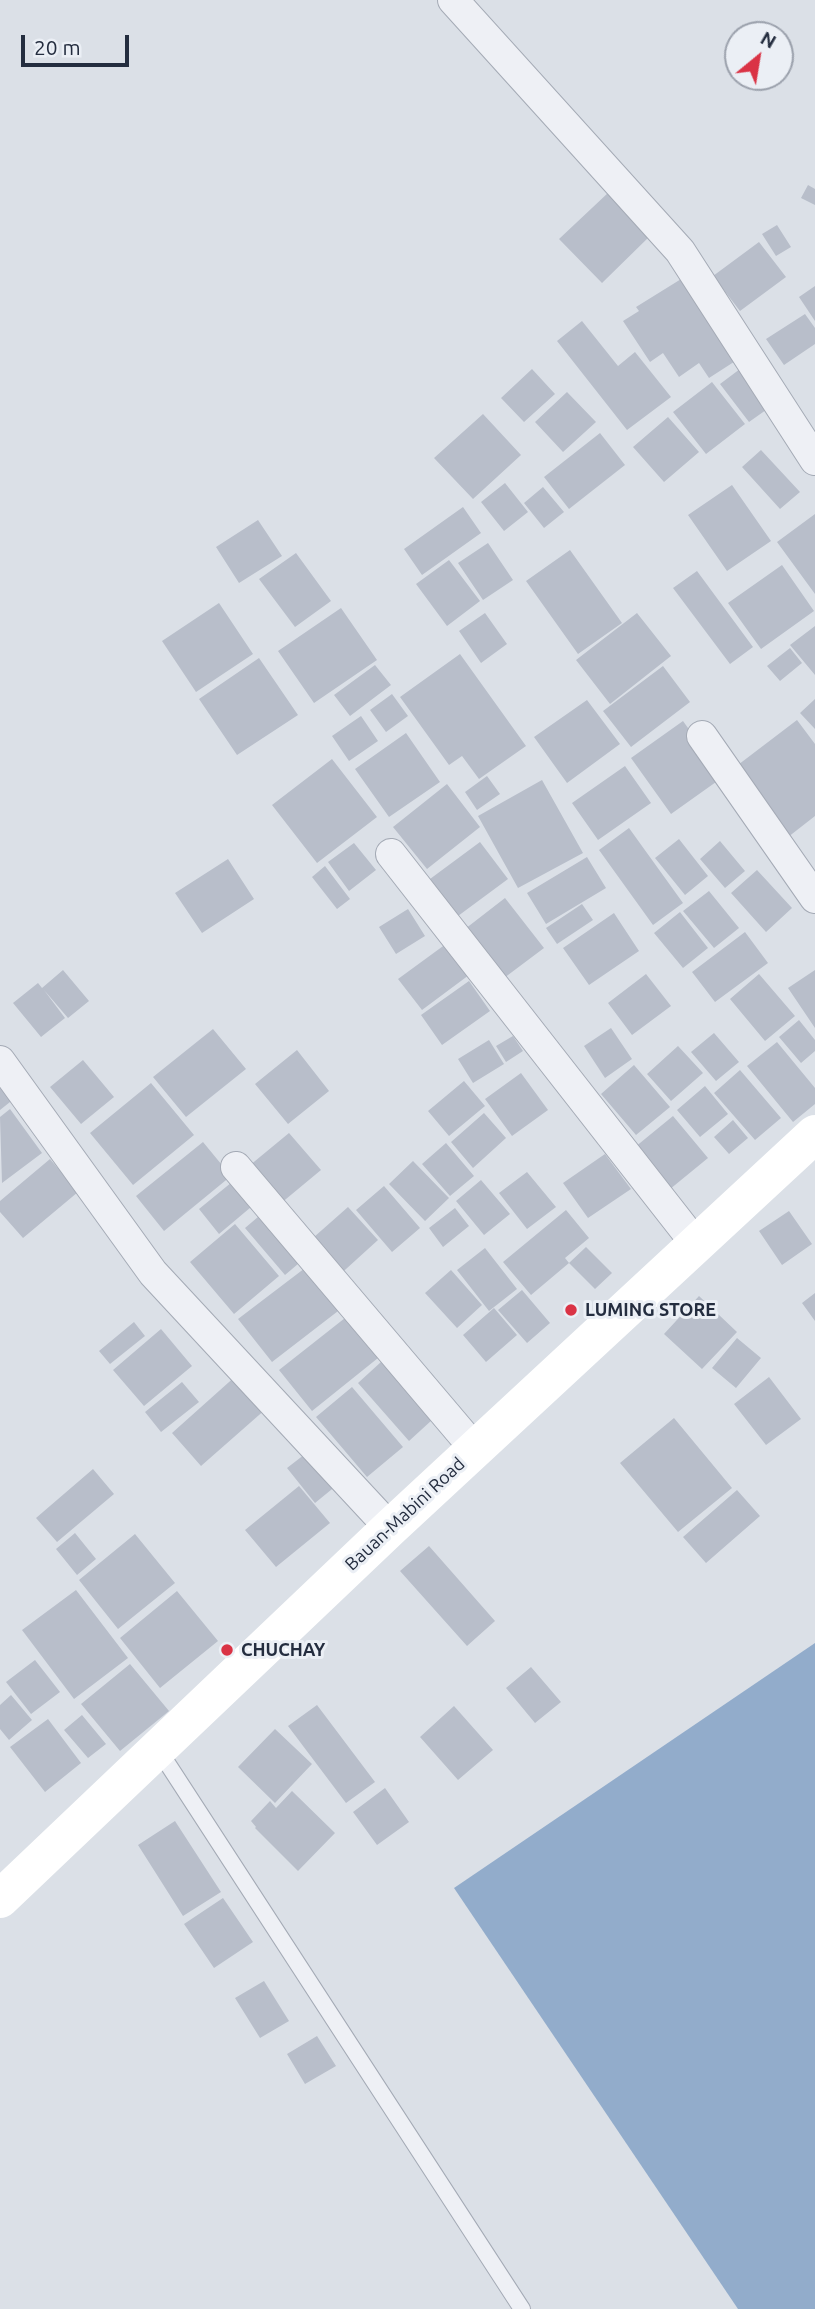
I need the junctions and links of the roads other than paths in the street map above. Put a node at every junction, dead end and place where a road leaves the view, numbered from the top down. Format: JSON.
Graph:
{"nodes":[{"id":1,"x":453,"y":0,"type":"edge"},
{"id":2,"x":815,"y":460,"type":"edge"},
{"id":3,"x":702,"y":736,"type":"dead end"},
{"id":4,"x":391,"y":854,"type":"dead end"},
{"id":5,"x":815,"y":898,"type":"edge"},
{"id":6,"x":0,"y":1061,"type":"edge"},
{"id":7,"x":815,"y":1134,"type":"edge"},
{"id":8,"x":236,"y":1167,"type":"dead end"},
{"id":9,"x":696,"y":1244,"type":"junction"},
{"id":10,"x":475,"y":1449,"type":"junction"},
{"id":11,"x":390,"y":1528,"type":"junction"},
{"id":12,"x":158,"y":1749,"type":"junction"},
{"id":13,"x":0,"y":1899,"type":"edge"},
{"id":14,"x":522,"y":2309,"type":"edge"}],
"edges":[{"from":1,"to":2,"type":"street"},
{"from":3,"to":5,"type":"street"},
{"from":4,"to":9,"type":"street"},
{"from":6,"to":11,"type":"street"},
{"from":7,"to":9,"type":"main road","name":"Bauan-Mabini Road"},
{"from":8,"to":10,"type":"street"},
{"from":9,"to":10,"type":"main road","name":"Bauan-Mabini Road"},
{"from":10,"to":11,"type":"main road","name":"Bauan-Mabini Road"},
{"from":11,"to":12,"type":"main road","name":"Bauan-Mabini Road"},
{"from":12,"to":13,"type":"main road","name":"Bauan-Mabini Road"},
{"from":12,"to":14,"type":"lane"}]}
